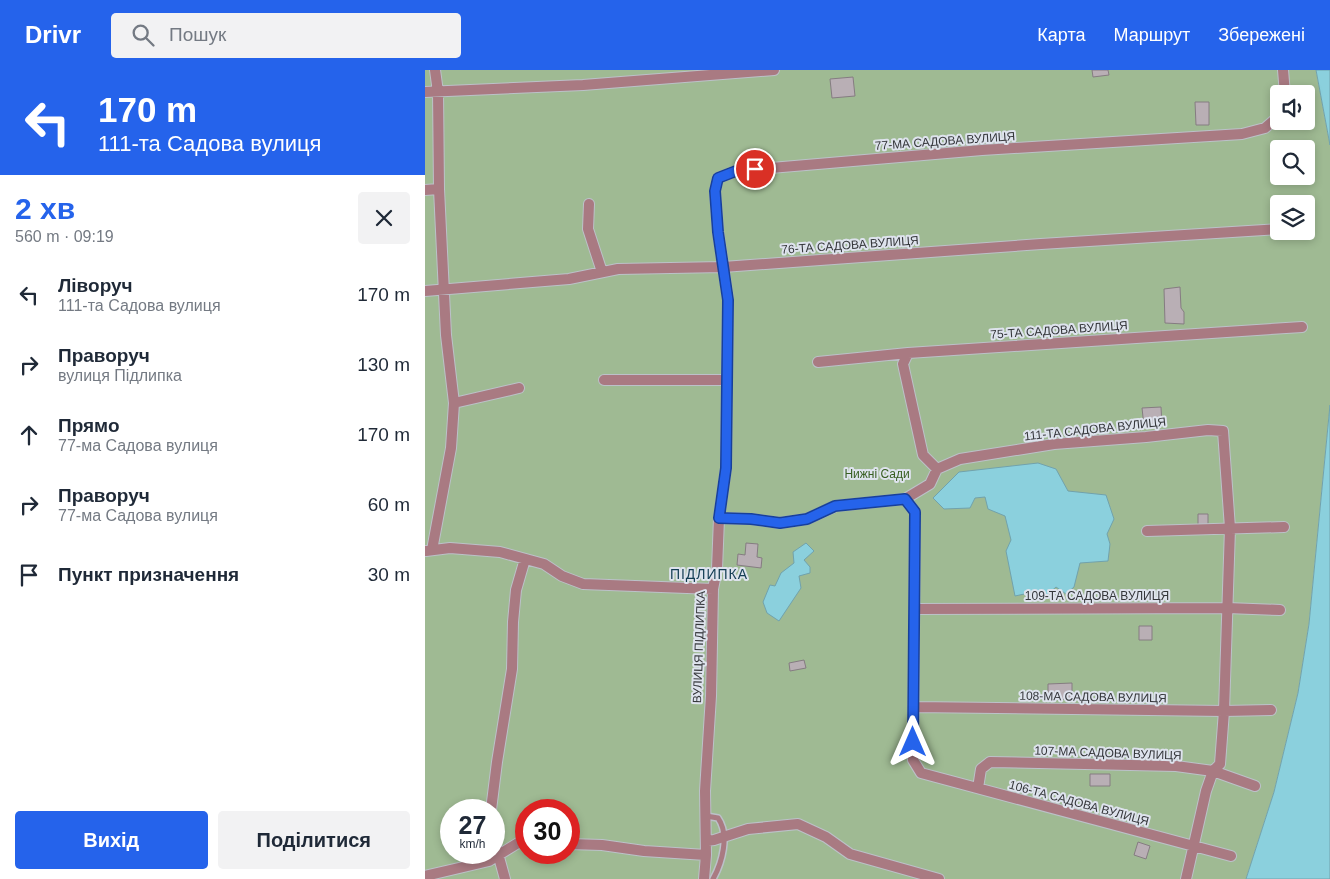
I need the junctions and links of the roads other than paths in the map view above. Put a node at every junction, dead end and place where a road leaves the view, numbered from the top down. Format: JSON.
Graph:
{"nodes":[{"id":1,"x":435,"y":70,"type":"edge"},
{"id":2,"x":774,"y":70,"type":"edge"},
{"id":3,"x":1283,"y":70,"type":"edge"},
{"id":4,"x":1284,"y":85,"type":"edge"},
{"id":5,"x":425,"y":92,"type":"edge"},
{"id":6,"x":438,"y":92,"type":"junction"},
{"id":7,"x":1270,"y":124,"type":"edge"},
{"id":8,"x":439,"y":188,"type":"junction"},
{"id":9,"x":425,"y":190,"type":"edge"},
{"id":10,"x":589,"y":204,"type":"dead end"},
{"id":11,"x":1270,"y":231,"type":"edge"},
{"id":12,"x":723,"y":267,"type":"junction"},
{"id":13,"x":602,"y":272,"type":"junction"},
{"id":14,"x":445,"y":290,"type":"junction"},
{"id":15,"x":425,"y":291,"type":"edge"},
{"id":16,"x":1302,"y":327,"type":"dead end"},
{"id":17,"x":908,"y":353,"type":"junction"},
{"id":18,"x":818,"y":362,"type":"dead end"},
{"id":19,"x":604,"y":380,"type":"dead end"},
{"id":20,"x":726,"y":380,"type":"junction"},
{"id":21,"x":519,"y":388,"type":"dead end"},
{"id":22,"x":454,"y":403,"type":"junction"},
{"id":23,"x":937,"y":469,"type":"junction"},
{"id":24,"x":905,"y":499,"type":"junction"},
{"id":25,"x":719,"y":518,"type":"junction"},
{"id":26,"x":1284,"y":527,"type":"dead end"},
{"id":27,"x":1230,"y":528,"type":"junction"},
{"id":28,"x":1147,"y":531,"type":"dead end"},
{"id":29,"x":428,"y":551,"type":"edge"},
{"id":30,"x":525,"y":559,"type":"junction"},
{"id":31,"x":713,"y":589,"type":"junction"},
{"id":32,"x":1227,"y":608,"type":"junction"},
{"id":33,"x":914,"y":609,"type":"junction"},
{"id":34,"x":1280,"y":610,"type":"dead end"},
{"id":35,"x":913,"y":706,"type":"junction"},
{"id":36,"x":1271,"y":710,"type":"dead end"},
{"id":37,"x":1224,"y":711,"type":"junction"},
{"id":38,"x":1213,"y":771,"type":"junction"},
{"id":39,"x":1255,"y":786,"type":"dead end"},
{"id":40,"x":978,"y":788,"type":"junction"},
{"id":41,"x":492,"y":799,"type":"edge"},
{"id":42,"x":706,"y":816,"type":"junction"},
{"id":43,"x":723,"y":837,"type":"junction"},
{"id":44,"x":706,"y":841,"type":"junction"},
{"id":45,"x":580,"y":844,"type":"edge"},
{"id":46,"x":1194,"y":847,"type":"junction"},
{"id":47,"x":706,"y":855,"type":"junction"},
{"id":48,"x":1231,"y":856,"type":"dead end"},
{"id":49,"x":476,"y":864,"type":"edge"},
{"id":50,"x":500,"y":864,"type":"edge"},
{"id":51,"x":425,"y":876,"type":"edge"},
{"id":52,"x":505,"y":879,"type":"edge"},
{"id":53,"x":705,"y":879,"type":"edge"},
{"id":54,"x":713,"y":879,"type":"edge"},
{"id":55,"x":939,"y":879,"type":"edge"},
{"id":56,"x":1186,"y":879,"type":"edge"}],
"edges":[{"from":1,"to":6,"type":"street"},
{"from":2,"to":6,"type":"street"},
{"from":3,"to":4,"type":"street"},
{"from":5,"to":6,"type":"street"},
{"from":6,"to":8,"type":"street"},
{"from":7,"to":12,"type":"street","name":"77-МА САДОВА ВУЛИЦЯ"},
{"from":8,"to":9,"type":"street"},
{"from":8,"to":14,"type":"street"},
{"from":10,"to":13,"type":"street"},
{"from":11,"to":12,"type":"street","name":"76-ТА САДОВА ВУЛИЦЯ"},
{"from":12,"to":13,"type":"street","name":"76-ТА САДОВА ВУЛИЦЯ"},
{"from":12,"to":20,"type":"street","name":"ВУЛИЦЯ ПІДЛИПКА"},
{"from":13,"to":14,"type":"street","name":"76-ТА САДОВА ВУЛИЦЯ"},
{"from":14,"to":15,"type":"street","name":"76-ТА САДОВА ВУЛИЦЯ"},
{"from":14,"to":22,"type":"street"},
{"from":16,"to":17,"type":"street","name":"75-ТА САДОВА ВУЛИЦЯ"},
{"from":17,"to":18,"type":"street","name":"75-ТА САДОВА ВУЛИЦЯ"},
{"from":17,"to":23,"type":"street"},
{"from":19,"to":20,"type":"street"},
{"from":20,"to":25,"type":"street","name":"ВУЛИЦЯ ПІДЛИПКА"},
{"from":21,"to":22,"type":"street"},
{"from":22,"to":29,"type":"street"},
{"from":23,"to":24,"type":"street"},
{"from":23,"to":27,"type":"street","name":"111-ТА САДОВА ВУЛИЦЯ"},
{"from":24,"to":25,"type":"street"},
{"from":24,"to":33,"type":"street"},
{"from":25,"to":31,"type":"street","name":"ВУЛИЦЯ ПІДЛИПКА"},
{"from":26,"to":27,"type":"street"},
{"from":27,"to":28,"type":"street"},
{"from":27,"to":32,"type":"street"},
{"from":29,"to":30,"type":"street"},
{"from":30,"to":31,"type":"street"},
{"from":30,"to":41,"type":"street"},
{"from":31,"to":42,"type":"street","name":"ВУЛИЦЯ ПІДЛИПКА"},
{"from":32,"to":33,"type":"street","name":"109-ТА САДОВА ВУЛИЦЯ"},
{"from":32,"to":34,"type":"street","name":"109-ТА САДОВА ВУЛИЦЯ"},
{"from":32,"to":37,"type":"street"},
{"from":33,"to":35,"type":"street"},
{"from":35,"to":37,"type":"street","name":"108-МА САДОВА ВУЛИЦЯ"},
{"from":35,"to":40,"type":"street","name":"106-ТА САДОВА ВУЛИЦЯ"},
{"from":36,"to":37,"type":"street","name":"108-МА САДОВА ВУЛИЦЯ"},
{"from":37,"to":38,"type":"street"},
{"from":38,"to":39,"type":"street","name":"107-МА САДОВА ВУЛИЦЯ"},
{"from":38,"to":40,"type":"street","name":"107-МА САДОВА ВУЛИЦЯ"},
{"from":38,"to":46,"type":"street"},
{"from":40,"to":46,"type":"street","name":"106-ТА САДОВА ВУЛИЦЯ"},
{"from":42,"to":43,"type":"lane"},
{"from":42,"to":44,"type":"street","name":"ВУЛИЦЯ ПІДЛИПКА"},
{"from":43,"to":44,"type":"street"},
{"from":43,"to":54,"type":"lane"},
{"from":43,"to":55,"type":"street"},
{"from":44,"to":47,"type":"street","name":"ВУЛИЦЯ ПІДЛИПКА"},
{"from":45,"to":47,"type":"street"},
{"from":46,"to":48,"type":"street","name":"106-ТА САДОВА ВУЛИЦЯ"},
{"from":46,"to":56,"type":"street"},
{"from":47,"to":53,"type":"street","name":"ВУЛИЦЯ ПІДЛИПКА"},
{"from":49,"to":51,"type":"street"},
{"from":50,"to":52,"type":"street"}]}
